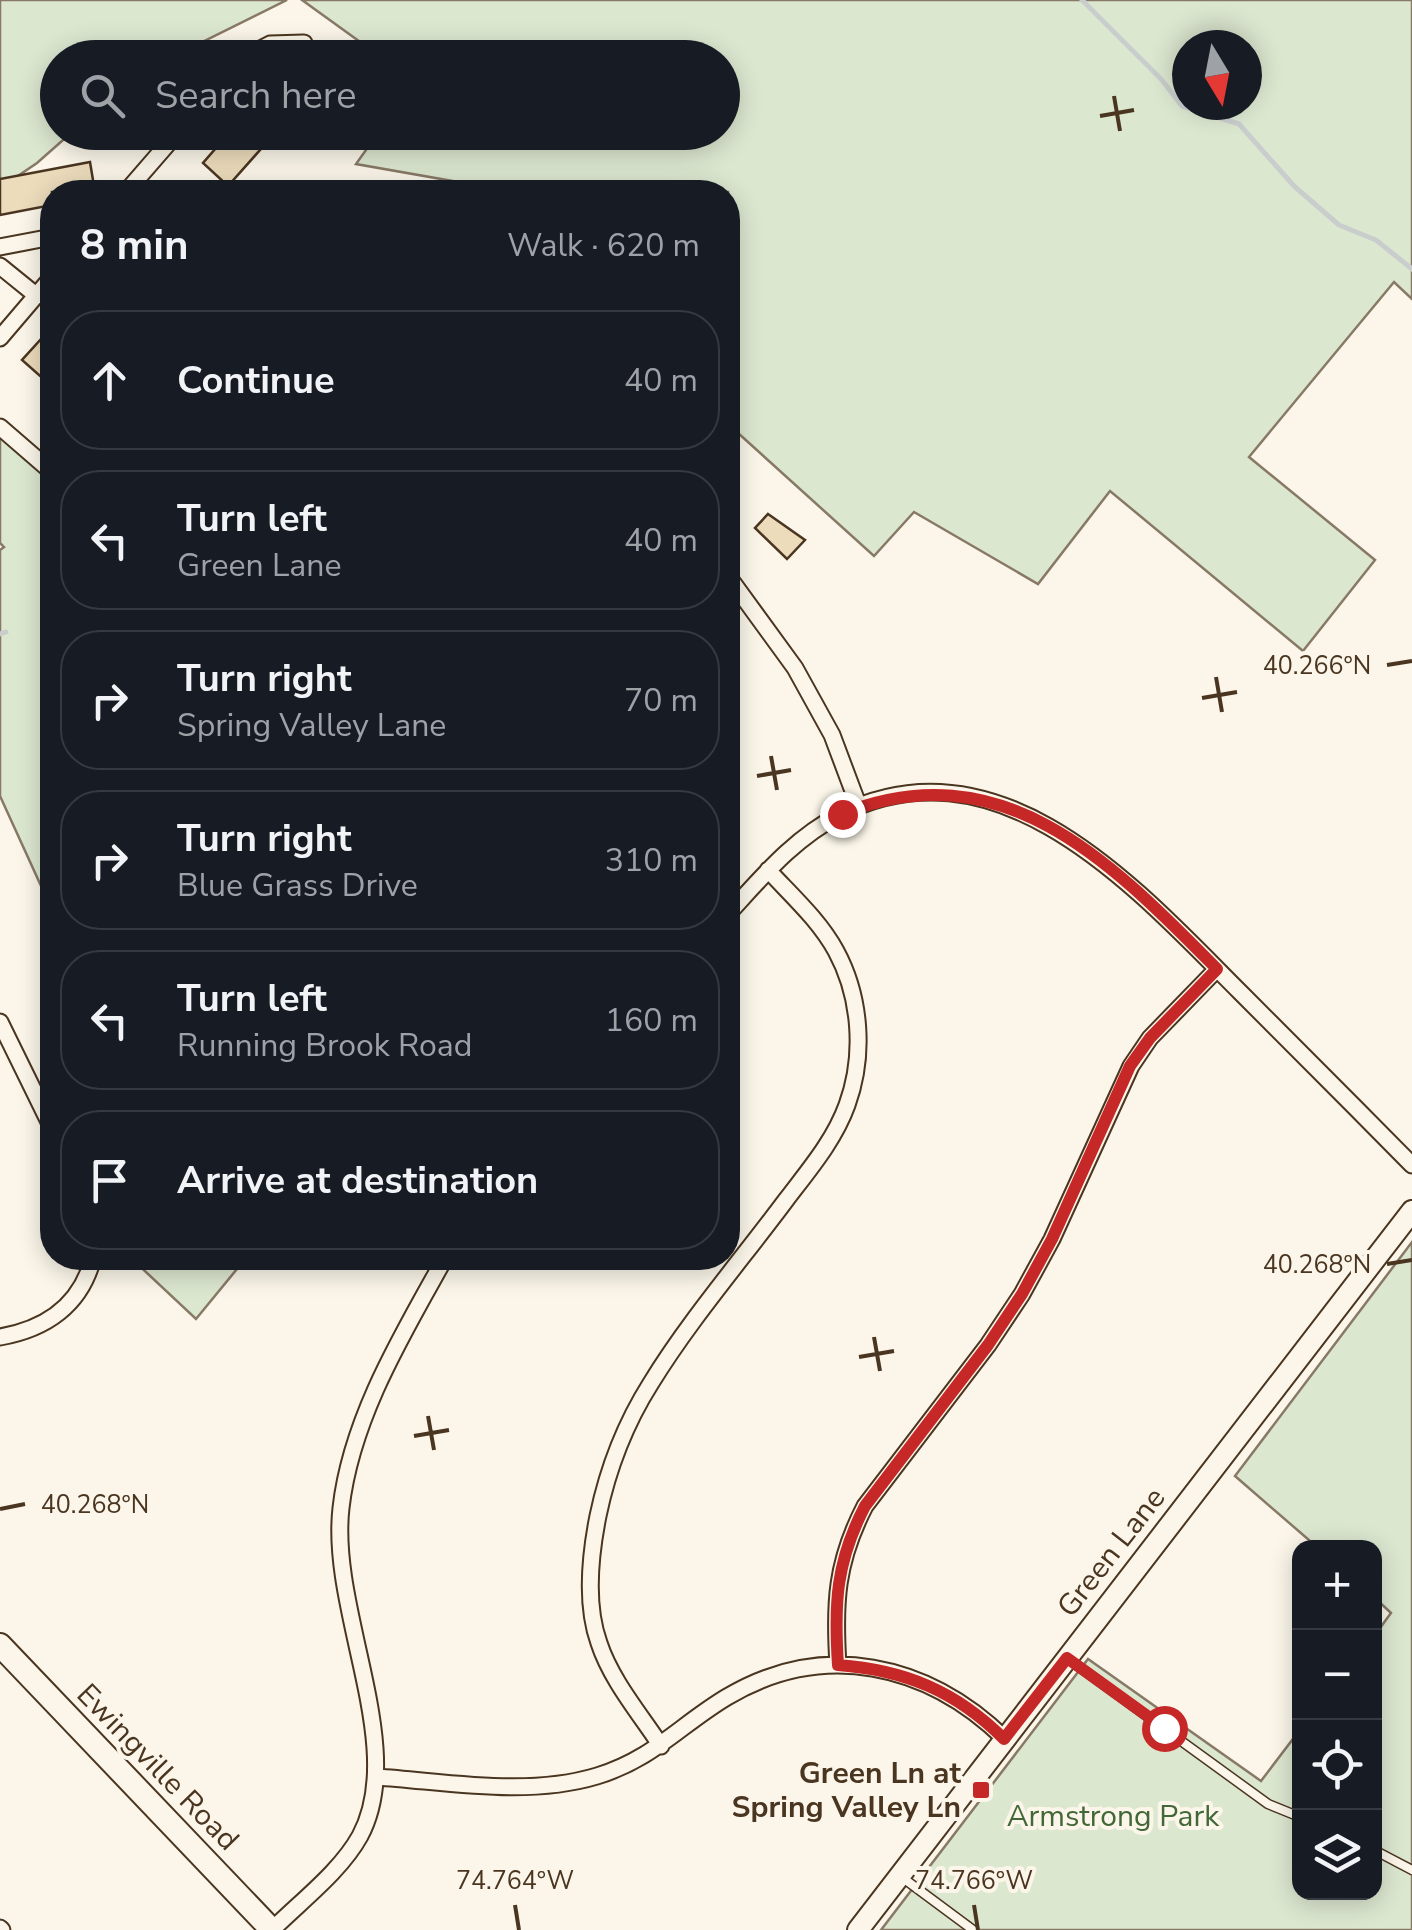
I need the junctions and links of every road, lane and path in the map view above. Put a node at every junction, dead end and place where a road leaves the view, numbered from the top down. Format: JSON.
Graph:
{"nodes":[{"id":1,"x":162,"y":150,"type":"edge"},
{"id":2,"x":136,"y":180,"type":"edge"},
{"id":3,"x":40,"y":239,"type":"edge"},
{"id":4,"x":0,"y":247,"type":"edge"},
{"id":5,"x":0,"y":266,"type":"edge"},
{"id":6,"x":40,"y":291,"type":"edge"},
{"id":7,"x":36,"y":296,"type":"junction"},
{"id":8,"x":0,"y":338,"type":"edge"},
{"id":9,"x":0,"y":427,"type":"edge"},
{"id":10,"x":40,"y":462,"type":"edge"},
{"id":11,"x":740,"y":592,"type":"edge"},
{"id":12,"x":859,"y":807,"type":"junction"},
{"id":13,"x":768,"y":870,"type":"junction"},
{"id":14,"x":740,"y":901,"type":"edge"},
{"id":15,"x":1217,"y":969,"type":"junction"},
{"id":16,"x":0,"y":1022,"type":"edge"},
{"id":17,"x":40,"y":1104,"type":"edge"},
{"id":18,"x":1412,"y":1164,"type":"edge"},
{"id":19,"x":1412,"y":1211,"type":"edge"},
{"id":20,"x":740,"y":1262,"type":"edge"},
{"id":21,"x":88,"y":1270,"type":"edge"},
{"id":22,"x":438,"y":1270,"type":"edge"},
{"id":23,"x":734,"y":1270,"type":"edge"},
{"id":24,"x":0,"y":1337,"type":"edge"},
{"id":25,"x":0,"y":1645,"type":"edge"},
{"id":26,"x":1067,"y":1658,"type":"junction"},
{"id":27,"x":838,"y":1665,"type":"junction"},
{"id":28,"x":1004,"y":1739,"type":"junction"},
{"id":29,"x":661,"y":1746,"type":"junction"},
{"id":30,"x":378,"y":1776,"type":"junction"},
{"id":31,"x":1292,"y":1814,"type":"edge"},
{"id":32,"x":1382,"y":1854,"type":"edge"},
{"id":33,"x":1412,"y":1870,"type":"edge"},
{"id":34,"x":900,"y":1876,"type":"junction"},
{"id":35,"x":272,"y":1930,"type":"edge"},
{"id":36,"x":858,"y":1930,"type":"edge"},
{"id":37,"x":973,"y":1930,"type":"edge"}],
"edges":[{"from":1,"to":2,"type":"street"},
{"from":3,"to":4,"type":"street"},
{"from":5,"to":7,"type":"street"},
{"from":6,"to":7,"type":"street"},
{"from":7,"to":8,"type":"street"},
{"from":9,"to":10,"type":"street"},
{"from":11,"to":12,"type":"street"},
{"from":12,"to":13,"type":"street"},
{"from":12,"to":15,"type":"street"},
{"from":13,"to":14,"type":"street"},
{"from":13,"to":20,"type":"street"},
{"from":15,"to":18,"type":"street"},
{"from":15,"to":27,"type":"street"},
{"from":16,"to":17,"type":"street"},
{"from":19,"to":26,"type":"street","name":"Green Lane"},
{"from":21,"to":24,"type":"street"},
{"from":22,"to":30,"type":"street"},
{"from":23,"to":29,"type":"street"},
{"from":25,"to":35,"type":"main road","name":"Ewingville Road"},
{"from":26,"to":28,"type":"street","name":"Green Lane"},
{"from":26,"to":31,"type":"lane"},
{"from":27,"to":28,"type":"street"},
{"from":27,"to":29,"type":"street"},
{"from":28,"to":34,"type":"street","name":"Green Lane"},
{"from":29,"to":30,"type":"street"},
{"from":30,"to":35,"type":"street"},
{"from":32,"to":33,"type":"lane"},
{"from":34,"to":36,"type":"street","name":"Green Lane"},
{"from":34,"to":37,"type":"lane"}]}
